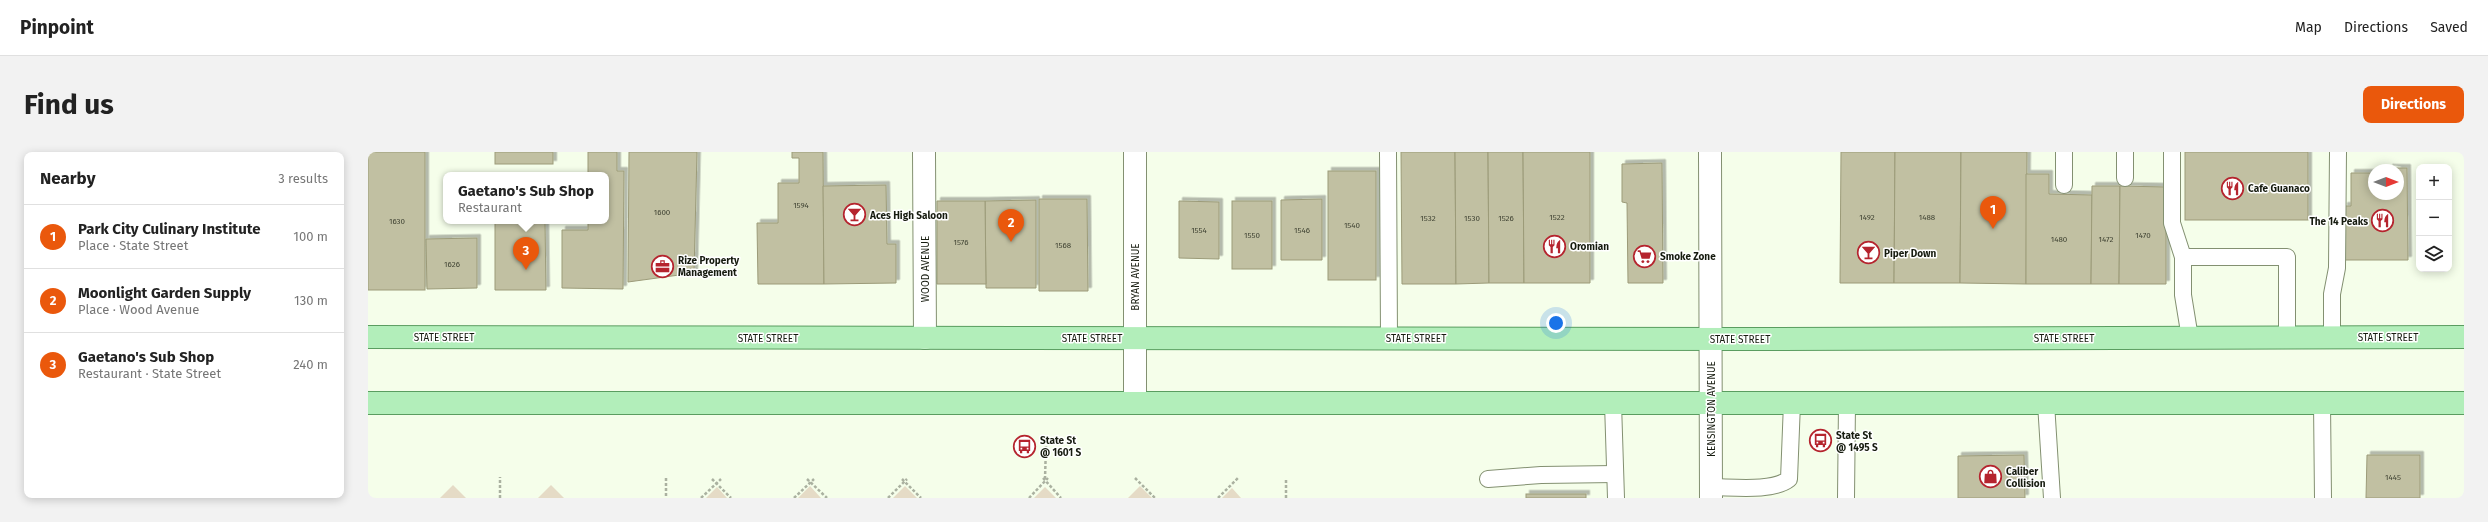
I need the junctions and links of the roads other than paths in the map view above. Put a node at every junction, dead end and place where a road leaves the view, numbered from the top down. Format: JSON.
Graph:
{"nodes":[{"id":1,"x":924,"y":152,"type":"edge"},
{"id":2,"x":1135,"y":152,"type":"edge"},
{"id":3,"x":1388,"y":152,"type":"edge"},
{"id":4,"x":1710,"y":152,"type":"edge"},
{"id":5,"x":2064,"y":152,"type":"edge"},
{"id":6,"x":2125,"y":152,"type":"edge"},
{"id":7,"x":2172,"y":152,"type":"edge"},
{"id":8,"x":2338,"y":152,"type":"edge"},
{"id":9,"x":2125,"y":178,"type":"dead end"},
{"id":10,"x":2064,"y":185,"type":"dead end"},
{"id":11,"x":2183,"y":257,"type":"junction"},
{"id":12,"x":368,"y":337,"type":"edge"},
{"id":13,"x":2464,"y":337,"type":"edge"},
{"id":14,"x":925,"y":338,"type":"junction"},
{"id":15,"x":1135,"y":338,"type":"junction"},
{"id":16,"x":1389,"y":338,"type":"junction"},
{"id":17,"x":2190,"y":338,"type":"junction"},
{"id":18,"x":2287,"y":338,"type":"junction"},
{"id":19,"x":2332,"y":338,"type":"junction"},
{"id":20,"x":1710,"y":339,"type":"junction"},
{"id":21,"x":368,"y":403,"type":"edge"},
{"id":22,"x":1135,"y":403,"type":"junction"},
{"id":23,"x":1613,"y":403,"type":"junction"},
{"id":24,"x":1710,"y":403,"type":"junction"},
{"id":25,"x":1792,"y":403,"type":"junction"},
{"id":26,"x":1847,"y":403,"type":"junction"},
{"id":27,"x":2046,"y":403,"type":"junction"},
{"id":28,"x":2322,"y":403,"type":"junction"},
{"id":29,"x":2464,"y":403,"type":"edge"},
{"id":30,"x":1615,"y":474,"type":"junction"},
{"id":31,"x":1488,"y":479,"type":"dead end"},
{"id":32,"x":1712,"y":492,"type":"edge"},
{"id":33,"x":1616,"y":498,"type":"edge"},
{"id":34,"x":1846,"y":498,"type":"edge"},
{"id":35,"x":2052,"y":498,"type":"edge"},
{"id":36,"x":2323,"y":498,"type":"edge"}],
"edges":[{"from":1,"to":14,"type":"street","name":"WOOD AVENUE"},
{"from":2,"to":15,"type":"street","name":"BRYAN AVENUE"},
{"from":3,"to":16,"type":"lane"},
{"from":4,"to":20,"type":"street","name":"KENSINGTON AVENUE"},
{"from":5,"to":10,"type":"lane"},
{"from":6,"to":9,"type":"lane"},
{"from":7,"to":11,"type":"lane"},
{"from":8,"to":19,"type":"lane"},
{"from":11,"to":17,"type":"lane"},
{"from":11,"to":18,"type":"lane"},
{"from":12,"to":14,"type":"main road","name":"STATE STREET"},
{"from":13,"to":19,"type":"main road","name":"STATE STREET"},
{"from":14,"to":15,"type":"main road","name":"STATE STREET"},
{"from":15,"to":16,"type":"main road","name":"STATE STREET"},
{"from":15,"to":22,"type":"street","name":"BRYAN AVENUE"},
{"from":16,"to":20,"type":"main road","name":"STATE STREET"},
{"from":17,"to":18,"type":"main road","name":"STATE STREET"},
{"from":17,"to":20,"type":"main road","name":"STATE STREET"},
{"from":18,"to":19,"type":"main road","name":"STATE STREET"},
{"from":20,"to":24,"type":"street","name":"KENSINGTON AVENUE"},
{"from":21,"to":22,"type":"main road"},
{"from":22,"to":23,"type":"main road"},
{"from":23,"to":24,"type":"main road"},
{"from":23,"to":30,"type":"lane"},
{"from":24,"to":25,"type":"main road"},
{"from":24,"to":32,"type":"street","name":"KENSINGTON AVENUE"},
{"from":25,"to":26,"type":"main road"},
{"from":25,"to":32,"type":"lane"},
{"from":26,"to":27,"type":"main road"},
{"from":26,"to":34,"type":"lane"},
{"from":27,"to":28,"type":"main road"},
{"from":27,"to":35,"type":"lane"},
{"from":28,"to":29,"type":"main road"},
{"from":28,"to":36,"type":"lane"},
{"from":30,"to":31,"type":"lane"},
{"from":30,"to":33,"type":"lane"}]}
